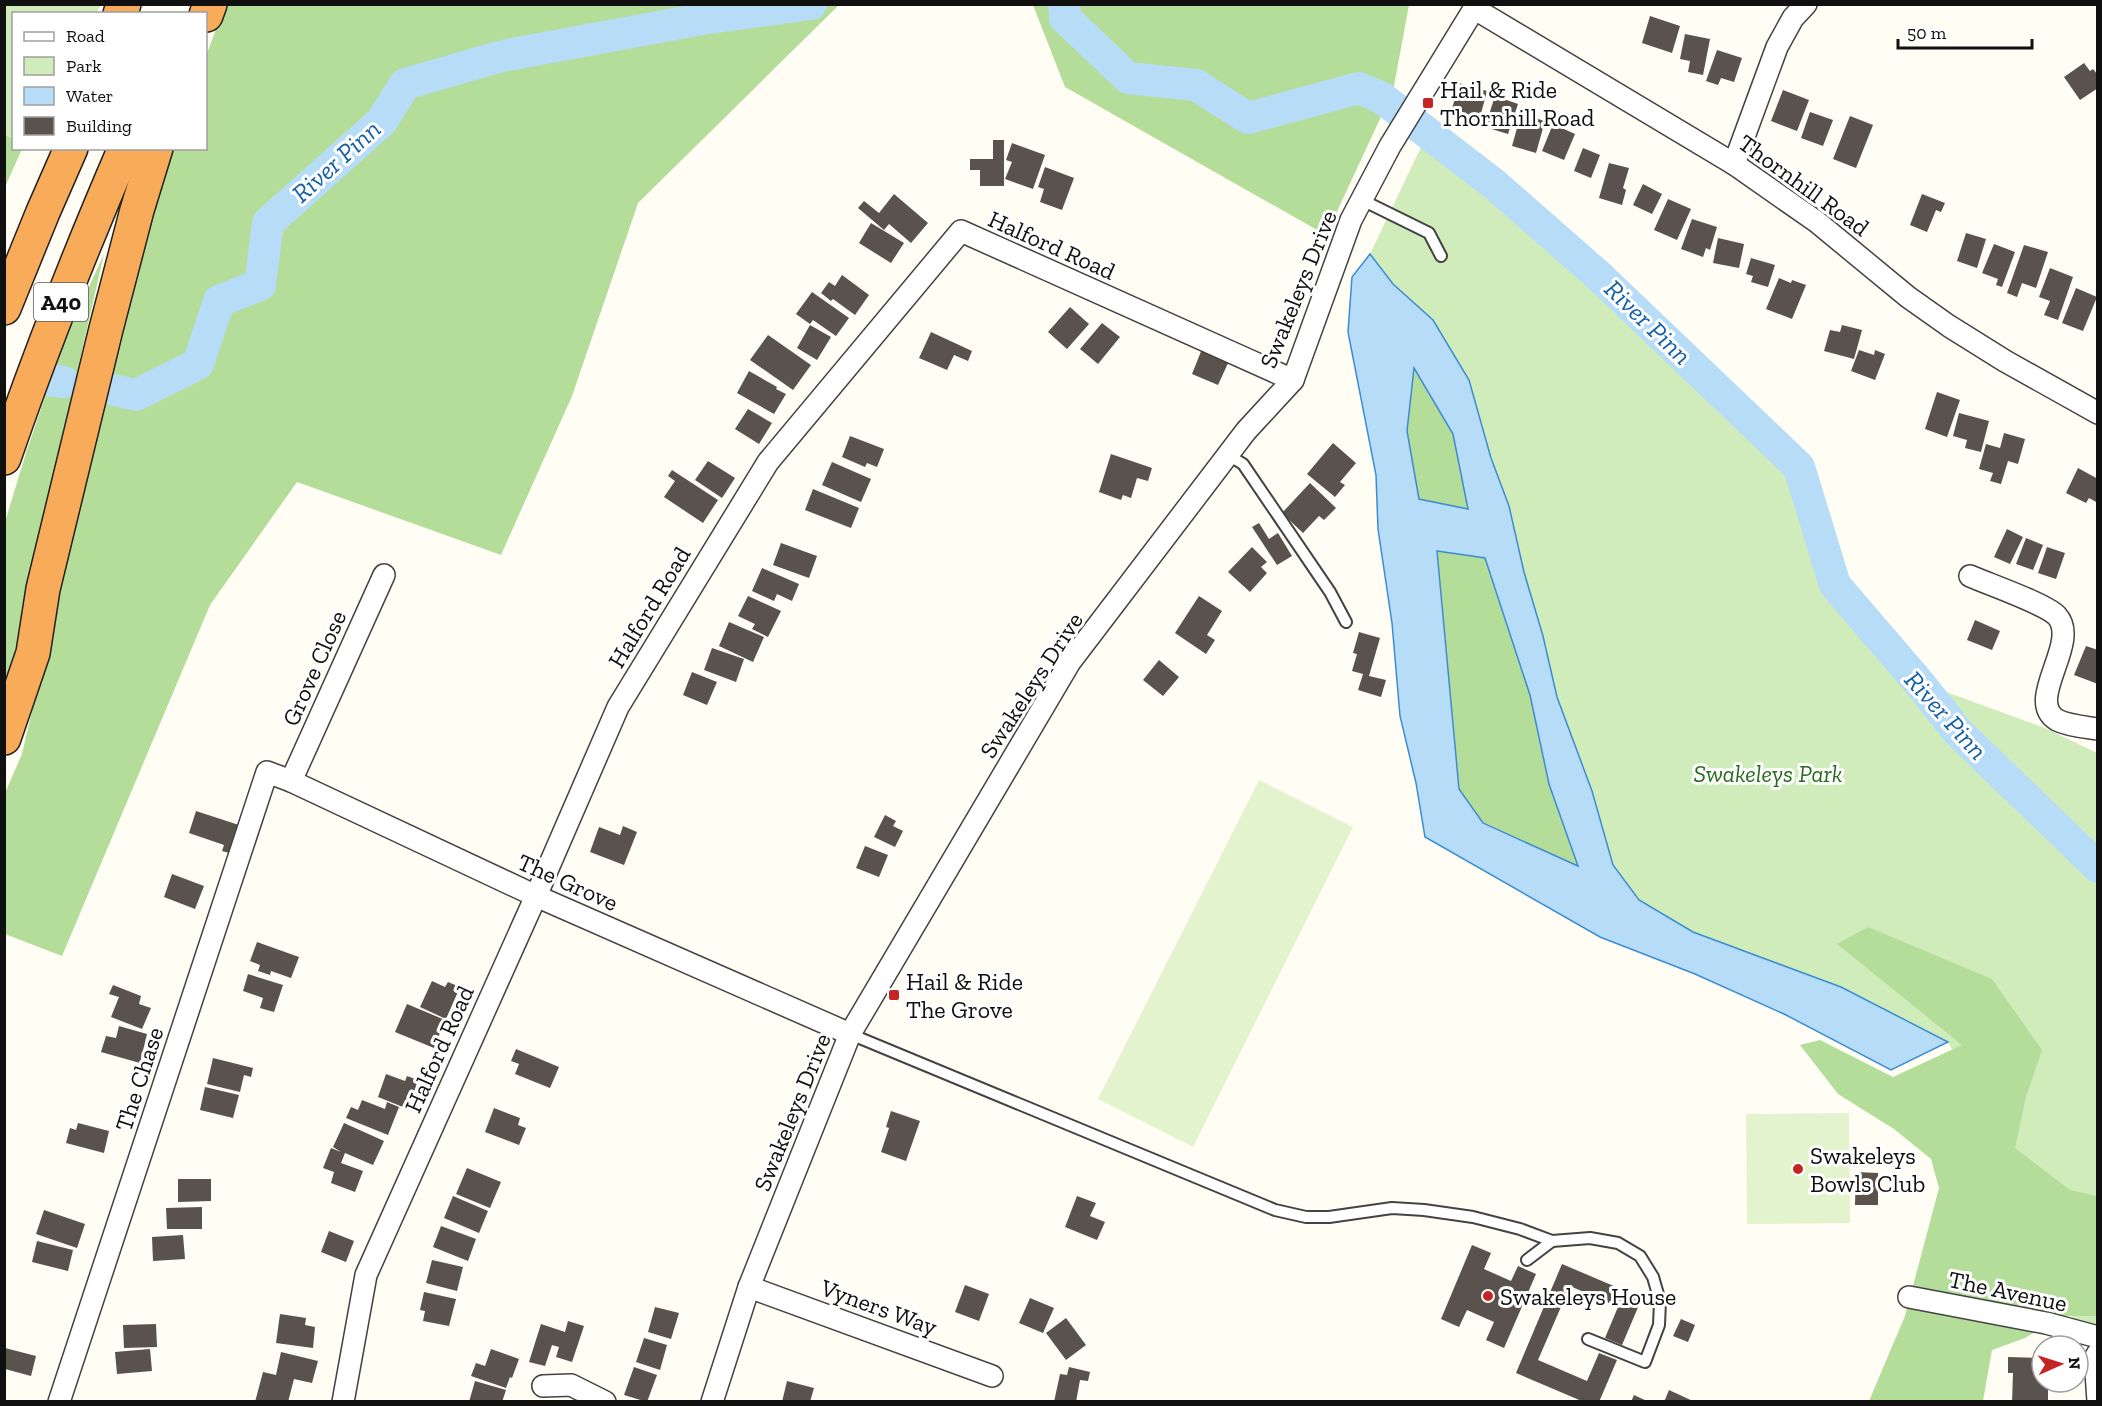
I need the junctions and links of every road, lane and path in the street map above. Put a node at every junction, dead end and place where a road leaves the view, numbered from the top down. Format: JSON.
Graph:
{"nodes":[{"id":1,"x":1806,"y":4,"type":"edge"},
{"id":2,"x":1476,"y":7,"type":"edge"},
{"id":3,"x":51,"y":150,"type":"edge"},
{"id":4,"x":70,"y":150,"type":"edge"},
{"id":5,"x":124,"y":150,"type":"edge"},
{"id":6,"x":155,"y":150,"type":"edge"},
{"id":7,"x":1734,"y":164,"type":"junction"},
{"id":8,"x":1362,"y":200,"type":"junction"},
{"id":9,"x":4,"y":245,"type":"edge"},
{"id":10,"x":1441,"y":255,"type":"dead end"},
{"id":11,"x":4,"y":308,"type":"edge"},
{"id":12,"x":1293,"y":380,"type":"junction"},
{"id":13,"x":2097,"y":413,"type":"edge"},
{"id":14,"x":1228,"y":455,"type":"junction"},
{"id":15,"x":4,"y":458,"type":"edge"},
{"id":16,"x":384,"y":575,"type":"dead end"},
{"id":17,"x":1970,"y":576,"type":"dead end"},
{"id":18,"x":1346,"y":622,"type":"dead end"},
{"id":19,"x":2097,"y":729,"type":"edge"},
{"id":20,"x":4,"y":738,"type":"edge"},
{"id":21,"x":267,"y":772,"type":"joint"},
{"id":22,"x":291,"y":781,"type":"junction"},
{"id":23,"x":536,"y":897,"type":"junction"},
{"id":24,"x":850,"y":1034,"type":"junction"},
{"id":25,"x":1552,"y":1241,"type":"junction"},
{"id":26,"x":1527,"y":1260,"type":"dead end"},
{"id":27,"x":749,"y":1287,"type":"junction"},
{"id":28,"x":1908,"y":1297,"type":"dead end"},
{"id":29,"x":2097,"y":1337,"type":"edge"},
{"id":30,"x":1588,"y":1339,"type":"dead end"},
{"id":31,"x":2097,"y":1353,"type":"edge"},
{"id":32,"x":992,"y":1376,"type":"dead end"},
{"id":33,"x":543,"y":1386,"type":"dead end"},
{"id":34,"x":59,"y":1401,"type":"edge"},
{"id":35,"x":343,"y":1401,"type":"edge"},
{"id":36,"x":605,"y":1401,"type":"edge"},
{"id":37,"x":712,"y":1401,"type":"edge"},
{"id":38,"x":2097,"y":1401,"type":"edge"}],
"edges":[{"from":1,"to":7,"type":"street"},
{"from":2,"to":7,"type":"street","name":"Thornhill Road"},
{"from":2,"to":8,"type":"street","name":"Swakeleys Drive"},
{"from":3,"to":9,"type":"highway"},
{"from":4,"to":11,"type":"highway","number":"A40"},
{"from":5,"to":15,"type":"highway","number":"A40"},
{"from":6,"to":20,"type":"highway"},
{"from":7,"to":13,"type":"street","name":"Thornhill Road"},
{"from":8,"to":10,"type":"lane"},
{"from":8,"to":12,"type":"street","name":"Swakeleys Drive"},
{"from":12,"to":14,"type":"street","name":"Swakeleys Drive"},
{"from":12,"to":23,"type":"street","name":"Halford Road"},
{"from":14,"to":18,"type":"lane"},
{"from":14,"to":24,"type":"street","name":"Swakeleys Drive"},
{"from":16,"to":22,"type":"street","name":"Grove Close"},
{"from":17,"to":19,"type":"street"},
{"from":21,"to":22,"type":"street","name":"The Grove"},
{"from":21,"to":34,"type":"street","name":"The Chase"},
{"from":22,"to":23,"type":"street","name":"The Grove"},
{"from":23,"to":24,"type":"street","name":"The Grove"},
{"from":23,"to":35,"type":"street","name":"Halford Road"},
{"from":24,"to":25,"type":"lane"},
{"from":24,"to":27,"type":"street","name":"Swakeleys Drive"},
{"from":25,"to":26,"type":"lane"},
{"from":25,"to":30,"type":"lane"},
{"from":27,"to":32,"type":"street","name":"Vyners Way"},
{"from":27,"to":37,"type":"street","name":"Swakeleys Drive"},
{"from":28,"to":29,"type":"street","name":"The Avenue"},
{"from":31,"to":38,"type":"street"},
{"from":33,"to":36,"type":"street"}]}
